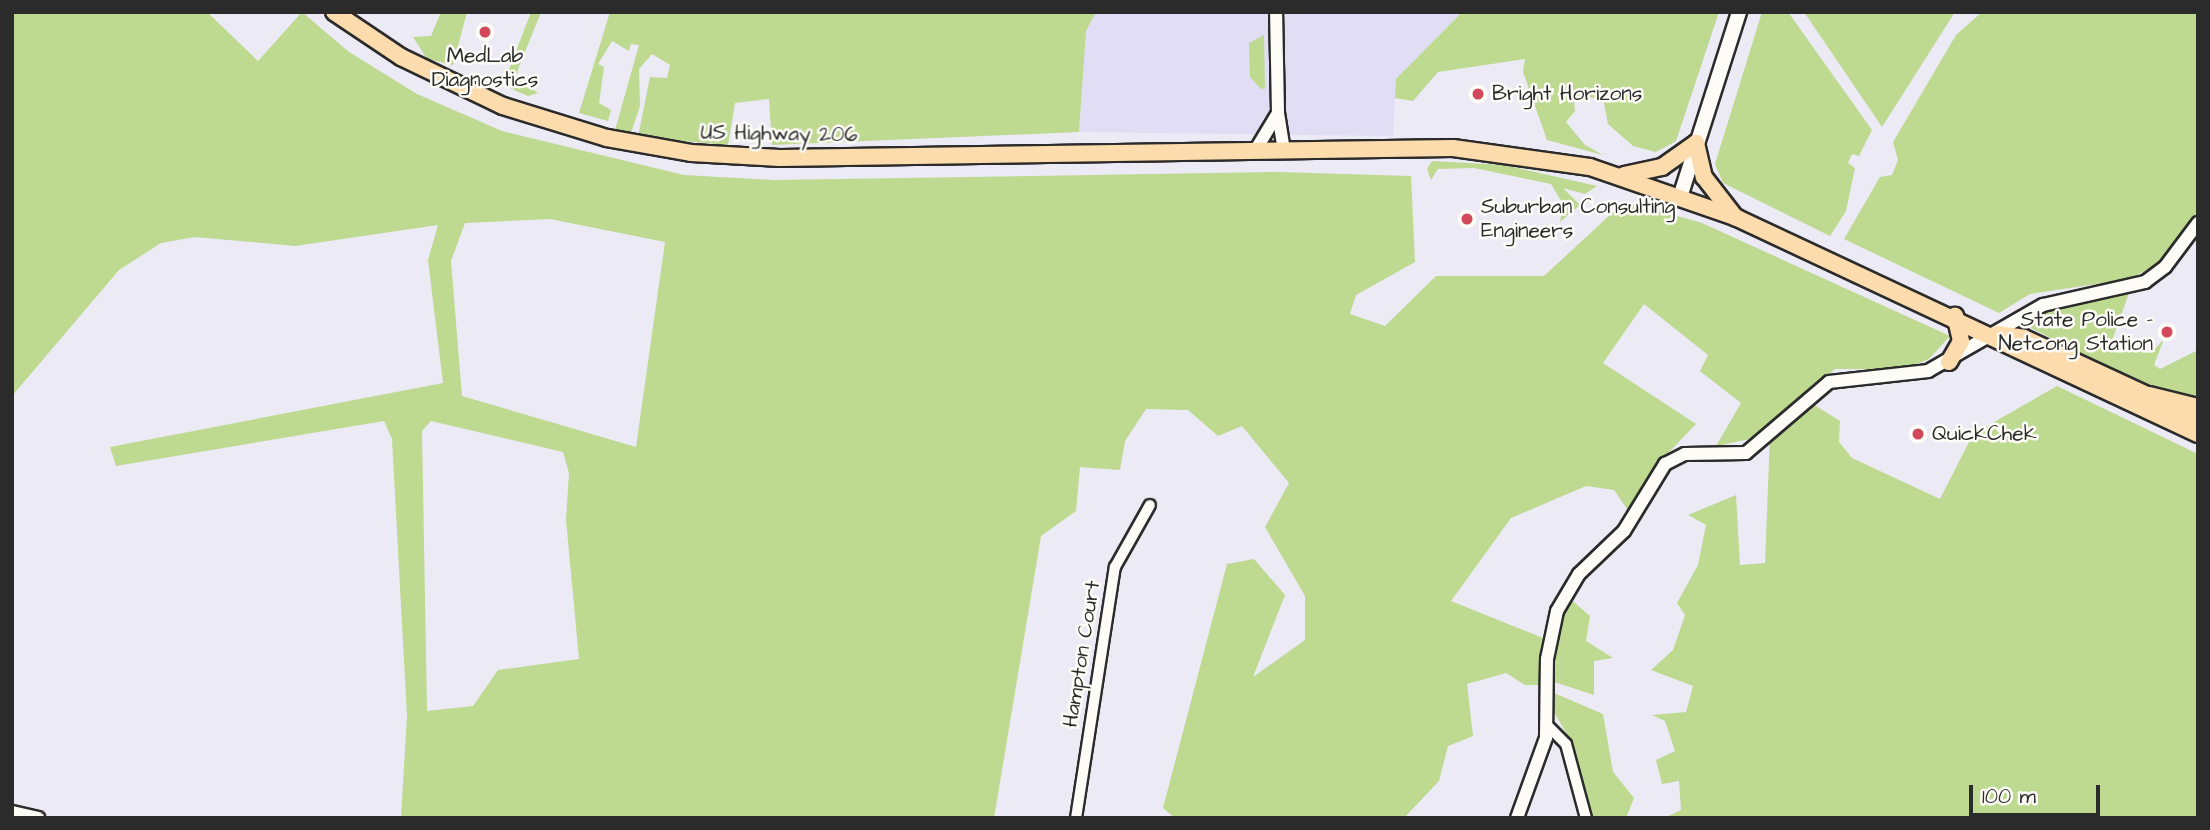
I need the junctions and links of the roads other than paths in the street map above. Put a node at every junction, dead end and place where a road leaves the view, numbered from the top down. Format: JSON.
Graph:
{"nodes":[{"id":1,"x":334,"y":12,"type":"edge"},
{"id":2,"x":1276,"y":12,"type":"edge"},
{"id":3,"x":1739,"y":12,"type":"edge"},
{"id":4,"x":1278,"y":113,"type":"junction"},
{"id":5,"x":1696,"y":143,"type":"junction"},
{"id":6,"x":1255,"y":151,"type":"junction"},
{"id":7,"x":1284,"y":151,"type":"junction"},
{"id":8,"x":1621,"y":175,"type":"junction"},
{"id":9,"x":1681,"y":194,"type":"junction"},
{"id":10,"x":1737,"y":218,"type":"junction"},
{"id":11,"x":2198,"y":223,"type":"edge"},
{"id":12,"x":1955,"y":316,"type":"junction"},
{"id":13,"x":1994,"y":334,"type":"junction"},
{"id":14,"x":1949,"y":362,"type":"junction"},
{"id":15,"x":2149,"y":396,"type":"junction"},
{"id":16,"x":2198,"y":408,"type":"edge"},
{"id":17,"x":2198,"y":420,"type":"edge"},
{"id":18,"x":2198,"y":434,"type":"edge"},
{"id":19,"x":1150,"y":505,"type":"dead end"},
{"id":20,"x":1548,"y":726,"type":"junction"},
{"id":21,"x":12,"y":812,"type":"edge"},
{"id":22,"x":38,"y":818,"type":"edge"},
{"id":23,"x":1076,"y":818,"type":"edge"},
{"id":24,"x":1517,"y":818,"type":"edge"},
{"id":25,"x":1586,"y":818,"type":"edge"}],
"edges":[{"from":1,"to":6,"type":"main road","name":"US Highway 206"},
{"from":2,"to":4,"type":"street"},
{"from":3,"to":5,"type":"main road"},
{"from":4,"to":6,"type":"street"},
{"from":4,"to":7,"type":"street"},
{"from":5,"to":8,"type":"main road"},
{"from":5,"to":9,"type":"main road"},
{"from":5,"to":10,"type":"main road"},
{"from":6,"to":7,"type":"main road","name":"US Highway 206"},
{"from":7,"to":8,"type":"main road","name":"US Highway 206"},
{"from":8,"to":9,"type":"main road","name":"US Highway 206"},
{"from":9,"to":10,"type":"main road","name":"US Highway 206"},
{"from":10,"to":12,"type":"main road","name":"US Highway 206"},
{"from":11,"to":13,"type":"street"},
{"from":12,"to":13,"type":"main road","name":"US Highway 206"},
{"from":12,"to":14,"type":"main road"},
{"from":13,"to":14,"type":"street"},
{"from":13,"to":15,"type":"main road"},
{"from":13,"to":18,"type":"main road"},
{"from":14,"to":20,"type":"street"},
{"from":15,"to":16,"type":"highway"},
{"from":15,"to":17,"type":"main road"},
{"from":19,"to":23,"type":"street","name":"Hampton Court"},
{"from":20,"to":24,"type":"street"},
{"from":20,"to":25,"type":"street"},
{"from":21,"to":22,"type":"street"}]}
